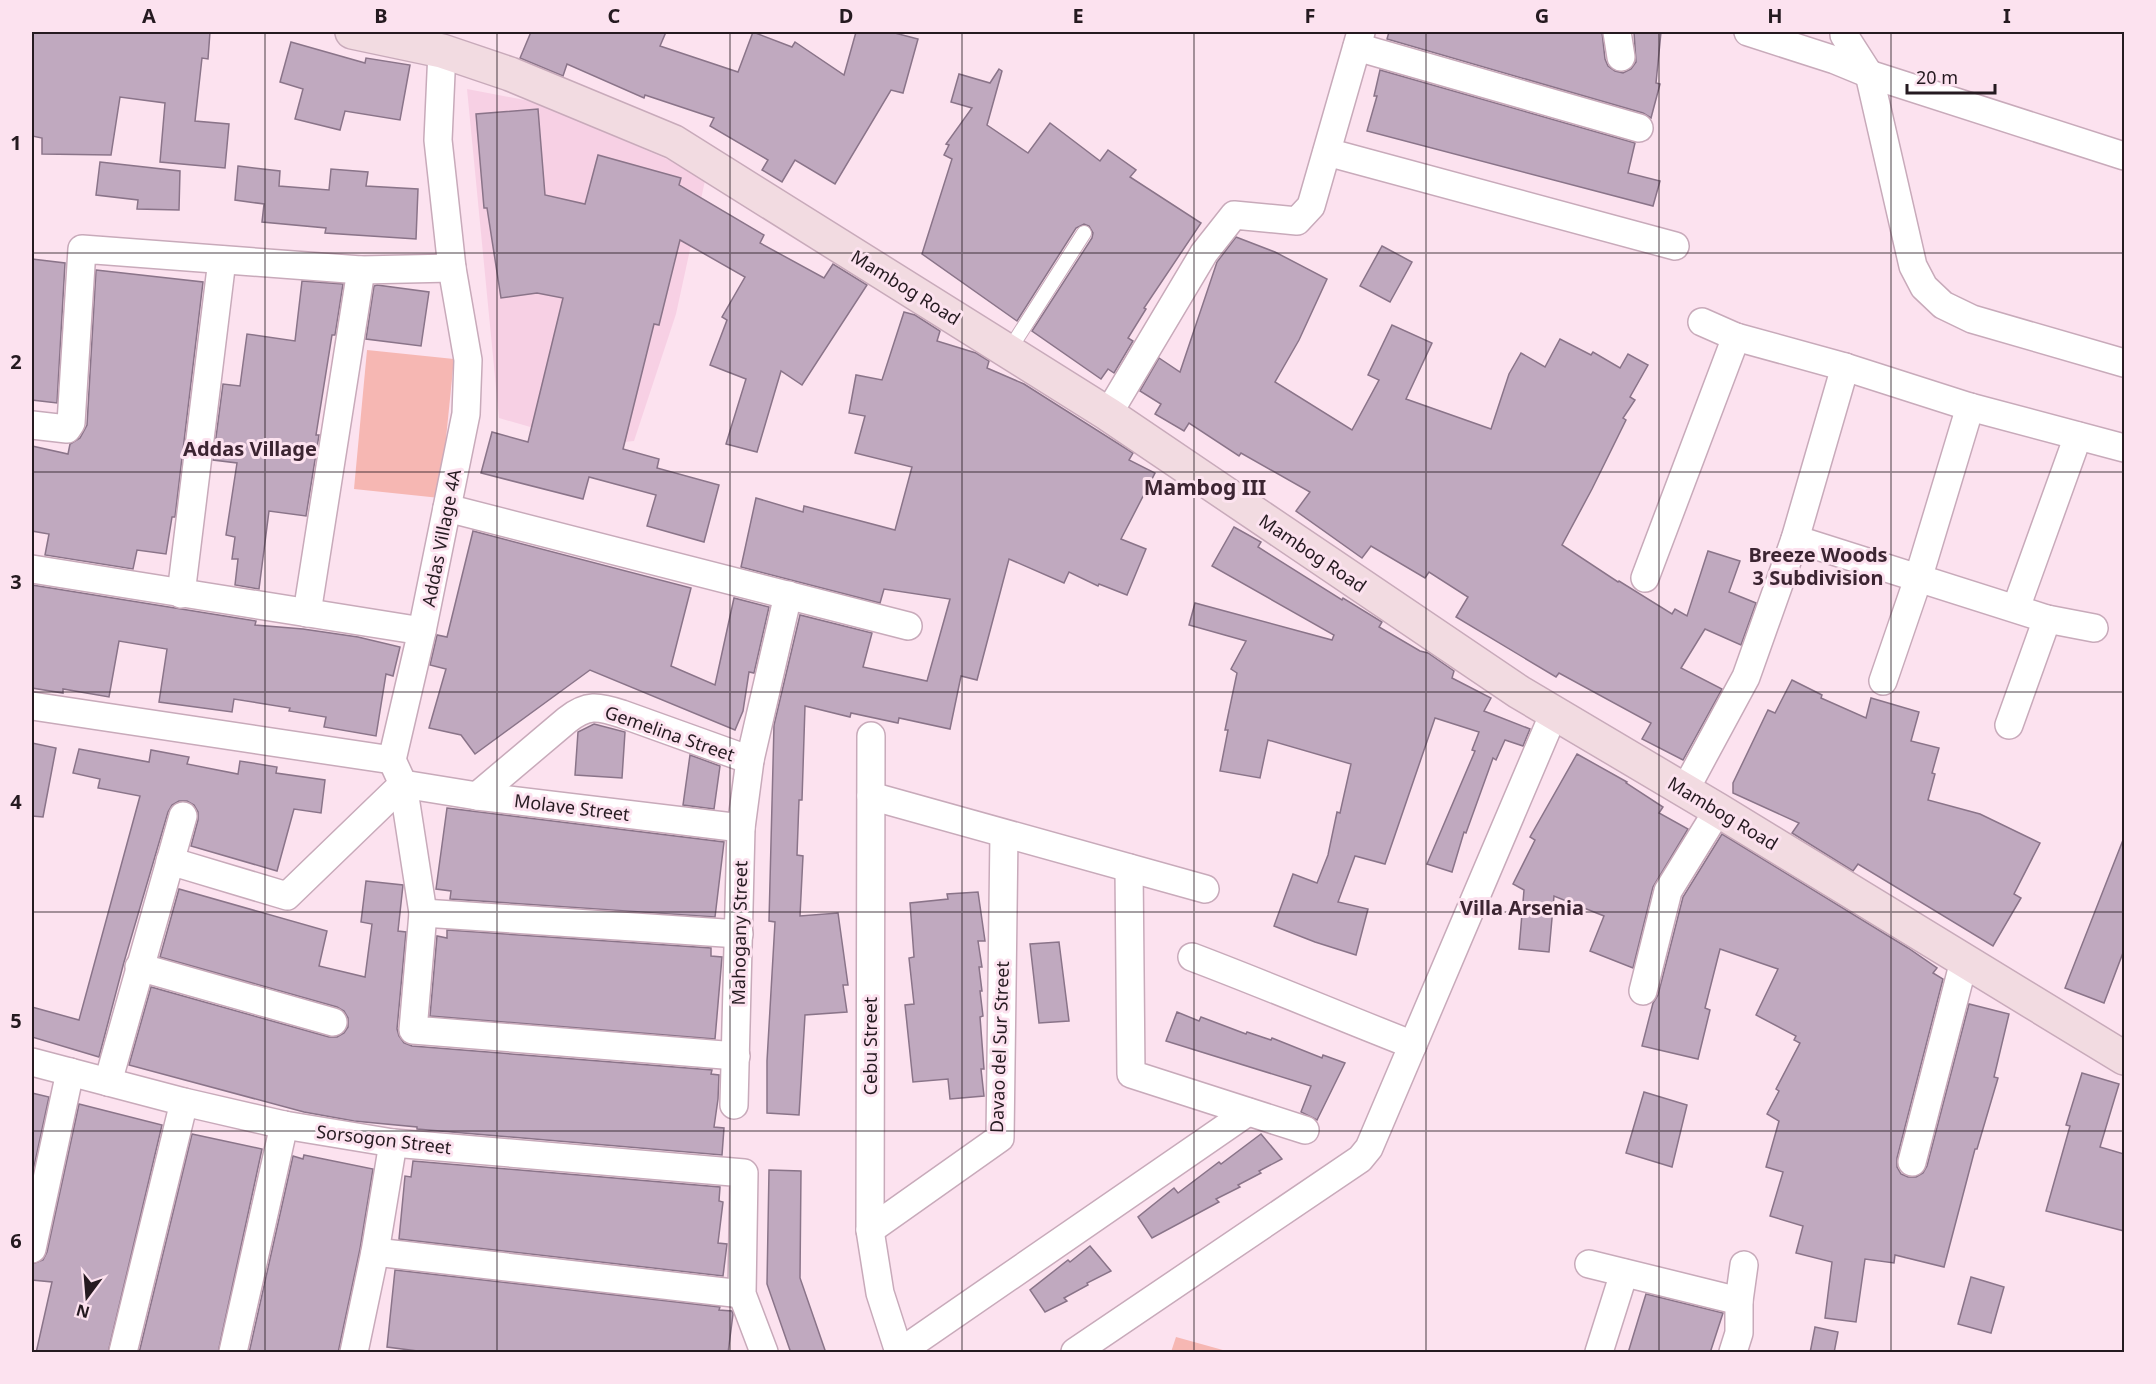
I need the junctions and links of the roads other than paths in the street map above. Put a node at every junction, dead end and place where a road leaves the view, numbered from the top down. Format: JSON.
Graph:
{"nodes":[{"id":1,"x":352,"y":32,"type":"edge"},
{"id":2,"x":1748,"y":32,"type":"edge"},
{"id":3,"x":1844,"y":32,"type":"edge"},
{"id":4,"x":1359,"y":39,"type":"edge"},
{"id":5,"x":442,"y":51,"type":"junction"},
{"id":6,"x":1869,"y":74,"type":"junction"},
{"id":7,"x":1639,"y":128,"type":"dead end"},
{"id":8,"x":1327,"y":152,"type":"junction"},
{"id":9,"x":2124,"y":156,"type":"edge"},
{"id":10,"x":1084,"y":233,"type":"dead end"},
{"id":11,"x":1675,"y":246,"type":"dead end"},
{"id":12,"x":222,"y":260,"type":"junction"},
{"id":13,"x":452,"y":268,"type":"junction"},
{"id":14,"x":361,"y":270,"type":"junction"},
{"id":15,"x":1702,"y":322,"type":"dead end"},
{"id":16,"x":1736,"y":337,"type":"junction"},
{"id":17,"x":1008,"y":352,"type":"junction"},
{"id":18,"x":2124,"y":363,"type":"edge"},
{"id":19,"x":1845,"y":367,"type":"junction"},
{"id":20,"x":1970,"y":407,"type":"junction"},
{"id":21,"x":1108,"y":414,"type":"junction"},
{"id":22,"x":32,"y":425,"type":"edge"},
{"id":23,"x":2078,"y":436,"type":"junction"},
{"id":24,"x":2124,"y":448,"type":"edge"},
{"id":25,"x":447,"y":508,"type":"junction"},
{"id":26,"x":1795,"y":539,"type":"junction"},
{"id":27,"x":32,"y":569,"type":"edge"},
{"id":28,"x":1645,"y":579,"type":"dead end"},
{"id":29,"x":1918,"y":579,"type":"junction"},
{"id":30,"x":181,"y":594,"type":"junction"},
{"id":31,"x":788,"y":595,"type":"junction"},
{"id":32,"x":2016,"y":608,"type":"junction"},
{"id":33,"x":307,"y":614,"type":"junction"},
{"id":34,"x":2048,"y":619,"type":"junction"},
{"id":35,"x":908,"y":626,"type":"dead end"},
{"id":36,"x":2094,"y":628,"type":"dead end"},
{"id":37,"x":422,"y":631,"type":"junction"},
{"id":38,"x":1883,"y":681,"type":"dead end"},
{"id":39,"x":32,"y":706,"type":"edge"},
{"id":40,"x":1554,"y":713,"type":"junction"},
{"id":41,"x":2009,"y":725,"type":"dead end"},
{"id":42,"x":871,"y":736,"type":"dead end"},
{"id":43,"x":750,"y":760,"type":"junction"},
{"id":44,"x":398,"y":772,"type":"junction"},
{"id":45,"x":1684,"y":790,"type":"junction"},
{"id":46,"x":477,"y":796,"type":"junction"},
{"id":47,"x":871,"y":796,"type":"junction"},
{"id":48,"x":1718,"y":810,"type":"junction"},
{"id":49,"x":183,"y":816,"type":"dead end"},
{"id":50,"x":741,"y":828,"type":"junction"},
{"id":51,"x":1004,"y":834,"type":"junction"},
{"id":52,"x":170,"y":861,"type":"junction"},
{"id":53,"x":1129,"y":868,"type":"junction"},
{"id":54,"x":1205,"y":889,"type":"dead end"},
{"id":55,"x":423,"y":913,"type":"junction"},
{"id":56,"x":739,"y":934,"type":"junction"},
{"id":57,"x":1192,"y":957,"type":"dead end"},
{"id":58,"x":1964,"y":961,"type":"junction"},
{"id":59,"x":139,"y":967,"type":"junction"},
{"id":60,"x":1642,"y":991,"type":"dead end"},
{"id":61,"x":333,"y":1022,"type":"dead end"},
{"id":62,"x":1413,"y":1045,"type":"junction"},
{"id":63,"x":736,"y":1056,"type":"junction"},
{"id":64,"x":2124,"y":1058,"type":"edge"},
{"id":65,"x":32,"y":1062,"type":"edge"},
{"id":66,"x":69,"y":1072,"type":"junction"},
{"id":67,"x":108,"y":1082,"type":"junction"},
{"id":68,"x":183,"y":1102,"type":"junction"},
{"id":69,"x":734,"y":1106,"type":"dead end"},
{"id":70,"x":1248,"y":1112,"type":"junction"},
{"id":71,"x":284,"y":1125,"type":"junction"},
{"id":72,"x":1305,"y":1131,"type":"dead end"},
{"id":73,"x":393,"y":1143,"type":"junction"},
{"id":74,"x":1912,"y":1162,"type":"dead end"},
{"id":75,"x":870,"y":1230,"type":"junction"},
{"id":76,"x":32,"y":1249,"type":"edge"},
{"id":77,"x":375,"y":1252,"type":"junction"},
{"id":78,"x":1589,"y":1264,"type":"dead end"},
{"id":79,"x":1744,"y":1265,"type":"dead end"},
{"id":80,"x":1624,"y":1273,"type":"junction"},
{"id":81,"x":742,"y":1294,"type":"junction"},
{"id":82,"x":1739,"y":1301,"type":"junction"},
{"id":83,"x":123,"y":1353,"type":"edge"},
{"id":84,"x":232,"y":1353,"type":"edge"},
{"id":85,"x":354,"y":1353,"type":"edge"},
{"id":86,"x":764,"y":1353,"type":"edge"},
{"id":87,"x":900,"y":1353,"type":"edge"},
{"id":88,"x":1076,"y":1353,"type":"edge"},
{"id":89,"x":1599,"y":1353,"type":"edge"},
{"id":90,"x":1733,"y":1353,"type":"edge"}],
"edges":[{"from":1,"to":5,"type":"main road","name":"Mambog Road"},
{"from":2,"to":6,"type":"street"},
{"from":3,"to":6,"type":"street"},
{"from":4,"to":7,"type":"street"},
{"from":4,"to":8,"type":"street"},
{"from":5,"to":13,"type":"street","name":"Addas Village 4A"},
{"from":5,"to":17,"type":"main road","name":"Mambog Road"},
{"from":6,"to":9,"type":"street"},
{"from":6,"to":18,"type":"street"},
{"from":8,"to":11,"type":"street"},
{"from":8,"to":21,"type":"street"},
{"from":10,"to":17,"type":"lane"},
{"from":12,"to":14,"type":"street"},
{"from":12,"to":22,"type":"street"},
{"from":12,"to":30,"type":"street"},
{"from":13,"to":14,"type":"street"},
{"from":13,"to":25,"type":"street","name":"Addas Village 4A"},
{"from":14,"to":33,"type":"street"},
{"from":15,"to":16,"type":"street"},
{"from":16,"to":19,"type":"street"},
{"from":16,"to":28,"type":"street"},
{"from":17,"to":21,"type":"main road","name":"Mambog Road"},
{"from":19,"to":20,"type":"street"},
{"from":19,"to":26,"type":"street"},
{"from":20,"to":23,"type":"street"},
{"from":20,"to":29,"type":"street"},
{"from":21,"to":40,"type":"main road","name":"Mambog Road"},
{"from":23,"to":24,"type":"street"},
{"from":23,"to":32,"type":"street"},
{"from":25,"to":31,"type":"street"},
{"from":25,"to":37,"type":"street","name":"Addas Village 4A"},
{"from":26,"to":29,"type":"street"},
{"from":26,"to":45,"type":"street"},
{"from":27,"to":30,"type":"street","name":"Addas Village 4A"},
{"from":29,"to":32,"type":"street"},
{"from":29,"to":38,"type":"street"},
{"from":30,"to":33,"type":"street","name":"Addas Village 4A"},
{"from":31,"to":35,"type":"street"},
{"from":31,"to":43,"type":"street","name":"Mahogany Street"},
{"from":32,"to":34,"type":"street"},
{"from":33,"to":37,"type":"street","name":"Addas Village 4A"},
{"from":34,"to":36,"type":"street"},
{"from":34,"to":41,"type":"street"},
{"from":37,"to":44,"type":"street"},
{"from":39,"to":44,"type":"street","name":"Molave Street"},
{"from":40,"to":45,"type":"main road","name":"Mambog Road"},
{"from":40,"to":62,"type":"street"},
{"from":42,"to":47,"type":"street","name":"Cebu Street"},
{"from":43,"to":46,"type":"street","name":"Gemelina Street"},
{"from":43,"to":50,"type":"street","name":"Mahogany Street"},
{"from":44,"to":46,"type":"street","name":"Molave Street"},
{"from":44,"to":52,"type":"street"},
{"from":44,"to":55,"type":"street"},
{"from":45,"to":48,"type":"main road","name":"Mambog Road"},
{"from":46,"to":50,"type":"street","name":"Molave Street"},
{"from":47,"to":51,"type":"street"},
{"from":47,"to":75,"type":"street","name":"Cebu Street"},
{"from":48,"to":58,"type":"main road","name":"Mambog Road"},
{"from":48,"to":60,"type":"street"},
{"from":49,"to":52,"type":"street"},
{"from":50,"to":56,"type":"street","name":"Mahogany Street"},
{"from":51,"to":53,"type":"street"},
{"from":51,"to":75,"type":"street","name":"Davao del Sur Street"},
{"from":52,"to":59,"type":"street"},
{"from":53,"to":54,"type":"street"},
{"from":53,"to":70,"type":"street"},
{"from":55,"to":56,"type":"street"},
{"from":55,"to":63,"type":"street"},
{"from":56,"to":63,"type":"street","name":"Mahogany Street"},
{"from":57,"to":62,"type":"street"},
{"from":58,"to":64,"type":"main road","name":"Mambog Road"},
{"from":58,"to":74,"type":"street"},
{"from":59,"to":61,"type":"street"},
{"from":59,"to":67,"type":"street"},
{"from":62,"to":88,"type":"street"},
{"from":63,"to":69,"type":"street","name":"Mahogany Street"},
{"from":65,"to":66,"type":"street","name":"Sorsogon Street"},
{"from":66,"to":67,"type":"street","name":"Sorsogon Street"},
{"from":66,"to":76,"type":"street"},
{"from":67,"to":68,"type":"street","name":"Sorsogon Street"},
{"from":68,"to":71,"type":"street","name":"Sorsogon Street"},
{"from":68,"to":83,"type":"street"},
{"from":70,"to":72,"type":"street"},
{"from":70,"to":87,"type":"street"},
{"from":71,"to":73,"type":"street","name":"Sorsogon Street"},
{"from":71,"to":84,"type":"street"},
{"from":73,"to":77,"type":"street"},
{"from":73,"to":81,"type":"street","name":"Sorsogon Street"},
{"from":75,"to":87,"type":"street","name":"Cebu Street"},
{"from":77,"to":81,"type":"street"},
{"from":77,"to":85,"type":"street"},
{"from":78,"to":80,"type":"street"},
{"from":79,"to":82,"type":"street"},
{"from":80,"to":82,"type":"street"},
{"from":80,"to":89,"type":"street"},
{"from":81,"to":86,"type":"street"},
{"from":82,"to":90,"type":"street"}]}
